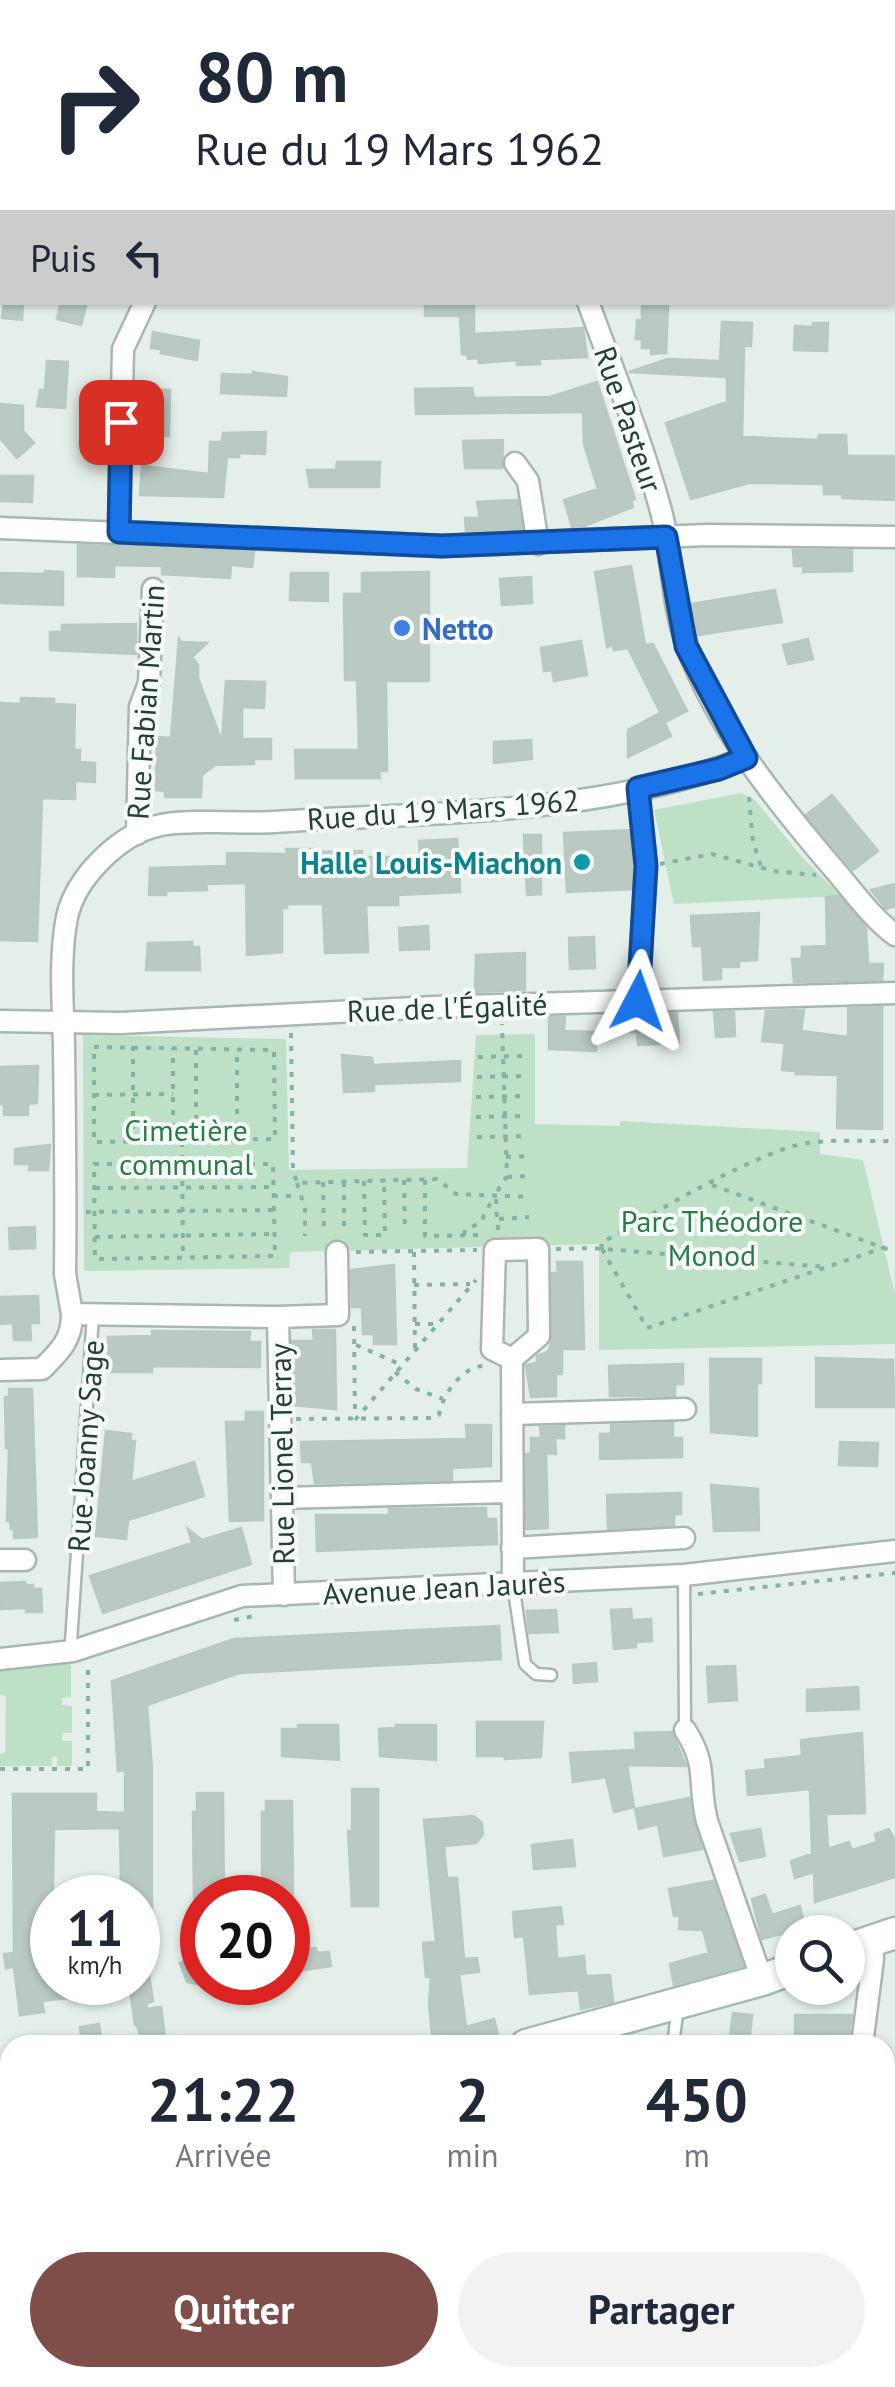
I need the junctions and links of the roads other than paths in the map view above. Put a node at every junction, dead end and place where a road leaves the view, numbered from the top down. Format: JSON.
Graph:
{"nodes":[{"id":1,"x":144,"y":305,"type":"edge"},
{"id":2,"x":589,"y":305,"type":"edge"},
{"id":3,"x":515,"y":463,"type":"dead end"},
{"id":4,"x":0,"y":528,"type":"edge"},
{"id":5,"x":119,"y":532,"type":"junction"},
{"id":6,"x":666,"y":537,"type":"junction"},
{"id":7,"x":895,"y":538,"type":"edge"},
{"id":8,"x":538,"y":544,"type":"junction"},
{"id":9,"x":153,"y":589,"type":"dead end"},
{"id":10,"x":746,"y":758,"type":"junction"},
{"id":11,"x":638,"y":788,"type":"junction"},
{"id":12,"x":137,"y":834,"type":"junction"},
{"id":13,"x":895,"y":935,"type":"edge"},
{"id":14,"x":895,"y":993,"type":"edge"},
{"id":15,"x":638,"y":1001,"type":"junction"},
{"id":16,"x":0,"y":1021,"type":"edge"},
{"id":17,"x":64,"y":1022,"type":"junction"},
{"id":18,"x":340,"y":1243,"type":"road end"},
{"id":19,"x":83,"y":1314,"type":"junction"},
{"id":20,"x":278,"y":1317,"type":"junction"},
{"id":21,"x":512,"y":1359,"type":"junction"},
{"id":22,"x":0,"y":1370,"type":"edge"},
{"id":23,"x":686,"y":1409,"type":"dead end"},
{"id":24,"x":512,"y":1414,"type":"junction"},
{"id":25,"x":510,"y":1492,"type":"junction"},
{"id":26,"x":282,"y":1498,"type":"junction"},
{"id":27,"x":684,"y":1538,"type":"dead end"},
{"id":28,"x":512,"y":1548,"type":"junction"},
{"id":29,"x":895,"y":1550,"type":"edge"},
{"id":30,"x":0,"y":1560,"type":"edge"},
{"id":31,"x":25,"y":1560,"type":"dead end"},
{"id":32,"x":684,"y":1575,"type":"junction"},
{"id":33,"x":512,"y":1584,"type":"junction"},
{"id":34,"x":284,"y":1594,"type":"junction"},
{"id":35,"x":80,"y":1658,"type":"junction"},
{"id":36,"x":0,"y":1660,"type":"edge"},
{"id":37,"x":551,"y":1675,"type":"dead end"},
{"id":38,"x":685,"y":1730,"type":"joint"},
{"id":39,"x":872,"y":1941,"type":"edge"},
{"id":40,"x":775,"y":1975,"type":"edge"},
{"id":41,"x":762,"y":1980,"type":"junction"},
{"id":42,"x":678,"y":2004,"type":"junction"},
{"id":43,"x":563,"y":2035,"type":"edge"},
{"id":44,"x":673,"y":2035,"type":"edge"},
{"id":45,"x":863,"y":2035,"type":"edge"}],
"edges":[{"from":1,"to":5,"type":"street"},
{"from":2,"to":6,"type":"street","name":"Rue Pasteur"},
{"from":3,"to":8,"type":"street"},
{"from":4,"to":5,"type":"street"},
{"from":5,"to":8,"type":"street"},
{"from":6,"to":7,"type":"street"},
{"from":6,"to":8,"type":"street"},
{"from":6,"to":10,"type":"street","name":"Rue Pasteur"},
{"from":9,"to":12,"type":"street","name":"Rue Fabian Martin"},
{"from":10,"to":11,"type":"street","name":"Rue du 19 Mars 1962"},
{"from":10,"to":13,"type":"street","name":"Rue Pasteur"},
{"from":11,"to":12,"type":"street","name":"Rue du 19 Mars 1962"},
{"from":11,"to":15,"type":"lane"},
{"from":12,"to":17,"type":"street","name":"Rue Fabian Martin"},
{"from":14,"to":15,"type":"street","name":"Rue de l'Égalité"},
{"from":15,"to":17,"type":"street","name":"Rue de l'Égalité"},
{"from":16,"to":17,"type":"street","name":"Rue de l'Égalité"},
{"from":17,"to":19,"type":"street","name":"Rue Joanny Sage"},
{"from":18,"to":20,"type":"street","name":"Rue Lionel Terray"},
{"from":19,"to":20,"type":"street"},
{"from":19,"to":22,"type":"street"},
{"from":19,"to":35,"type":"lane","name":"Rue Joanny Sage"},
{"from":20,"to":26,"type":"street","name":"Rue Lionel Terray"},
{"from":21,"to":21,"type":"street"},
{"from":21,"to":24,"type":"street"},
{"from":23,"to":24,"type":"street"},
{"from":24,"to":25,"type":"street"},
{"from":25,"to":26,"type":"street"},
{"from":25,"to":28,"type":"street"},
{"from":26,"to":34,"type":"street","name":"Rue Lionel Terray"},
{"from":27,"to":28,"type":"street"},
{"from":28,"to":33,"type":"street"},
{"from":29,"to":32,"type":"street","name":"Avenue Jean Jaurès"},
{"from":30,"to":31,"type":"street"},
{"from":32,"to":33,"type":"street","name":"Avenue Jean Jaurès"},
{"from":32,"to":38,"type":"lane"},
{"from":33,"to":34,"type":"street","name":"Avenue Jean Jaurès"},
{"from":33,"to":37,"type":"lane"},
{"from":34,"to":35,"type":"street","name":"Avenue Jean Jaurès"},
{"from":35,"to":36,"type":"street","name":"Avenue Jean Jaurès"},
{"from":38,"to":41,"type":"street"},
{"from":39,"to":45,"type":"street"},
{"from":40,"to":41,"type":"main road"},
{"from":41,"to":42,"type":"main road"},
{"from":42,"to":43,"type":"main road"},
{"from":42,"to":44,"type":"lane"}]}
